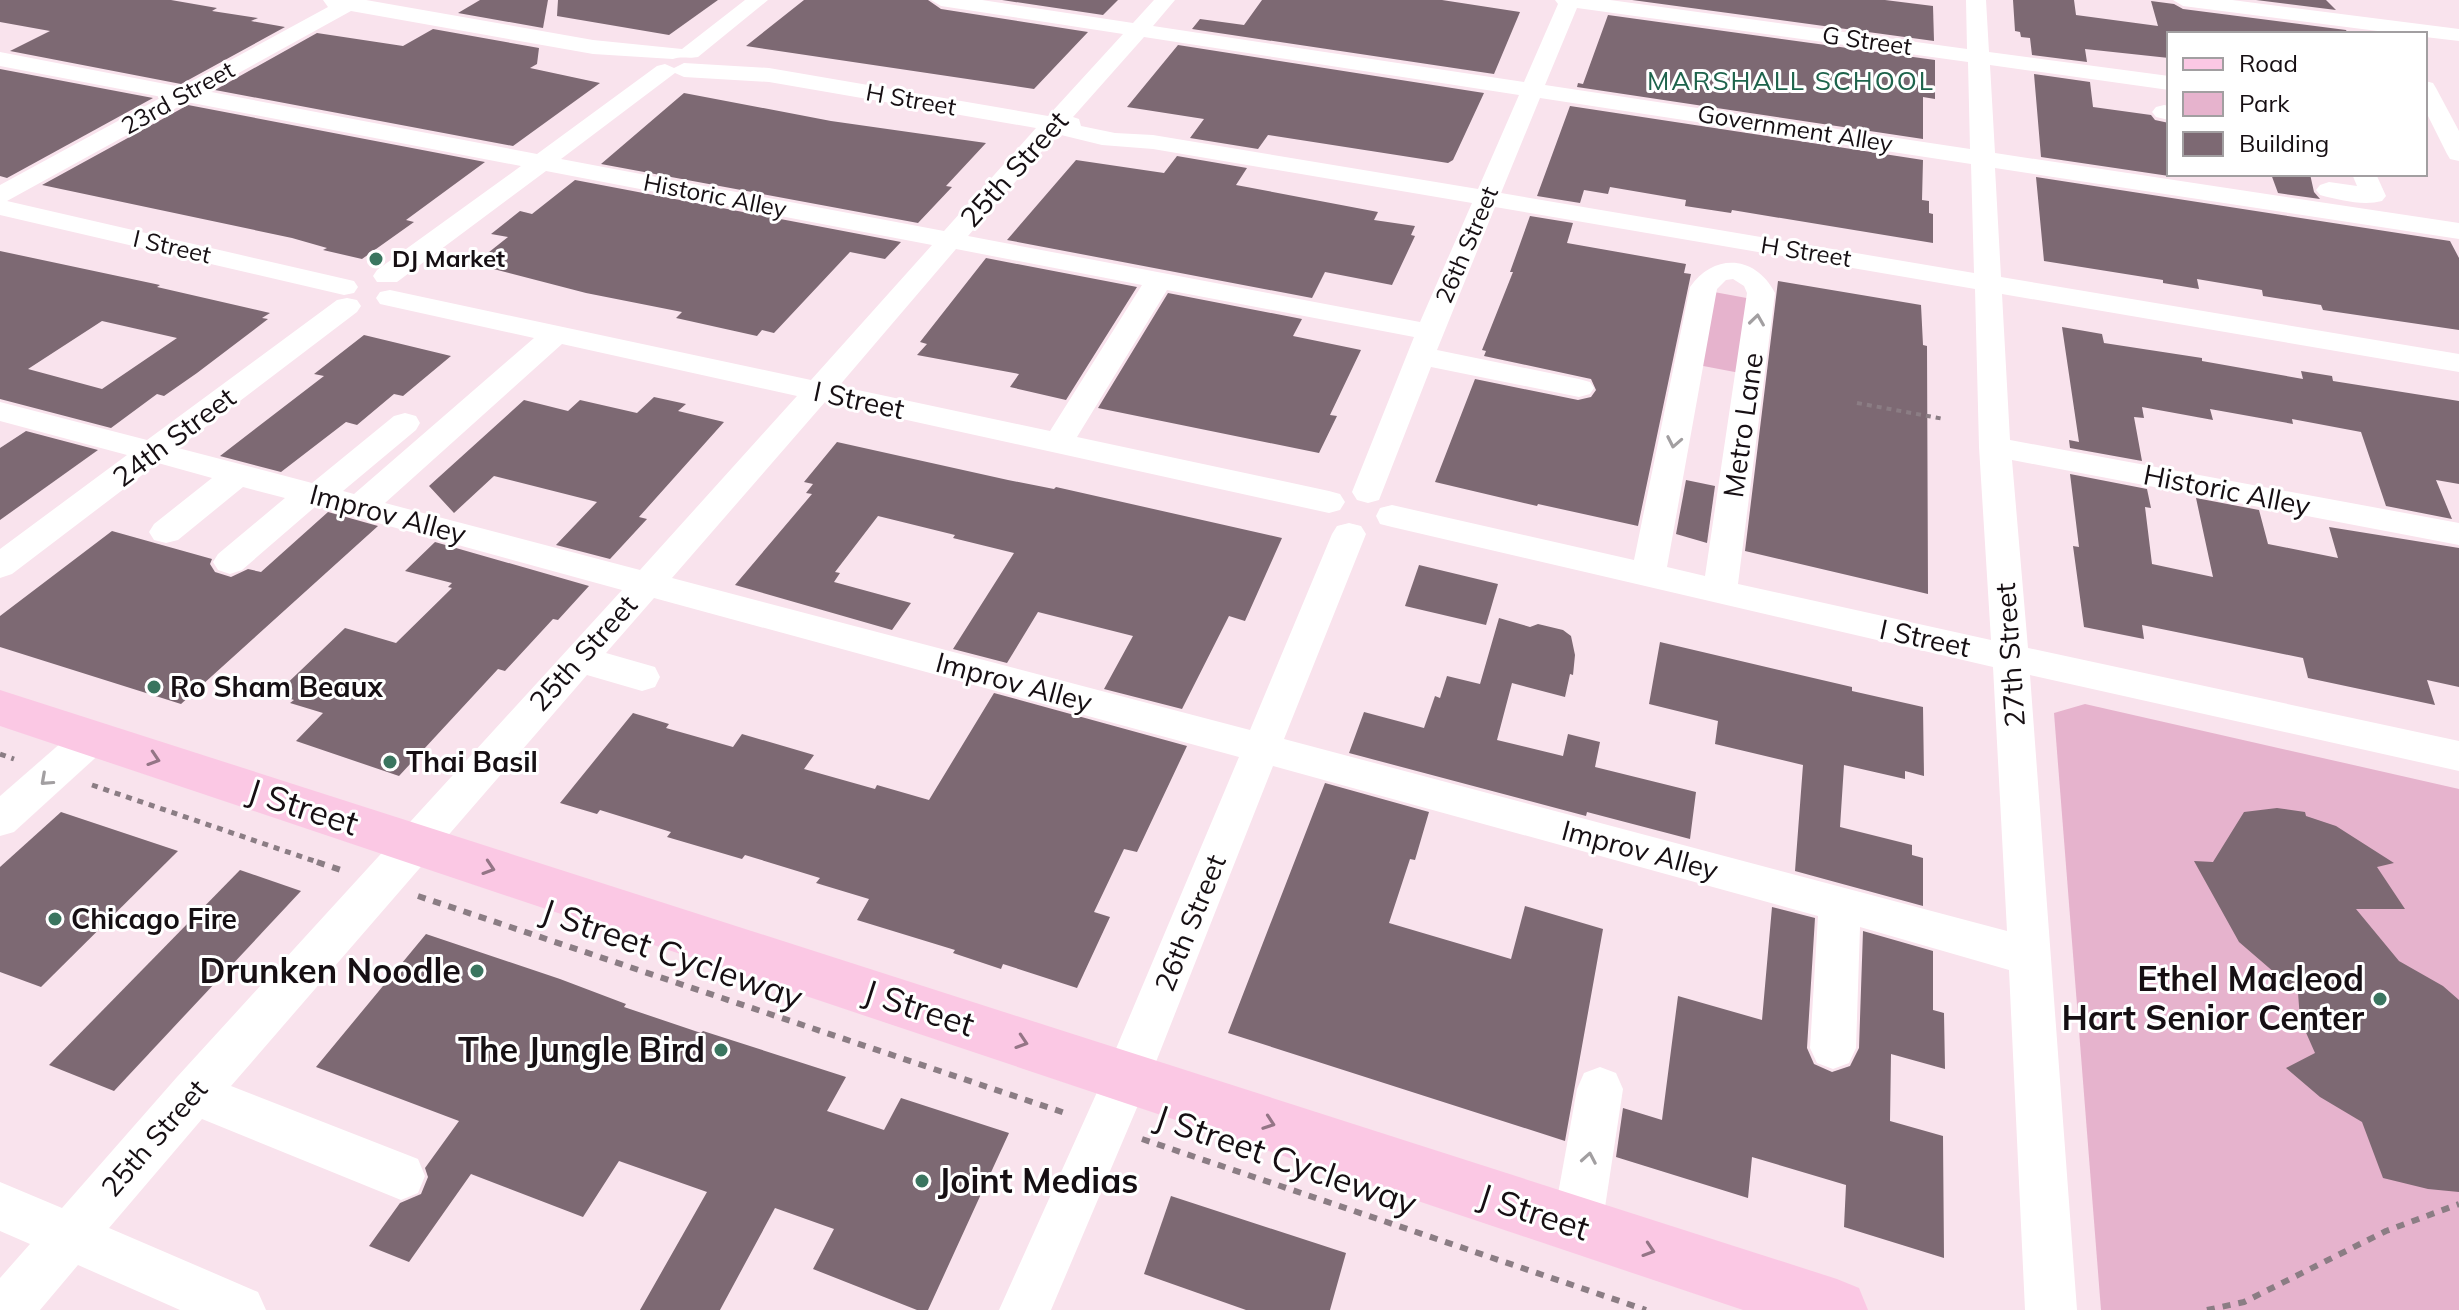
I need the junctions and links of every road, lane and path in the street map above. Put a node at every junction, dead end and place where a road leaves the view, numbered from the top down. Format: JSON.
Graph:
{"nodes":[{"id":1,"x":319,"y":0,"type":"edge"},
{"id":2,"x":758,"y":0,"type":"edge"},
{"id":3,"x":941,"y":0,"type":"edge"},
{"id":4,"x":1165,"y":0,"type":"edge"},
{"id":5,"x":1568,"y":0,"type":"edge"},
{"id":6,"x":1976,"y":0,"type":"edge"},
{"id":7,"x":2183,"y":0,"type":"edge"},
{"id":8,"x":2379,"y":0,"type":"edge"},
{"id":9,"x":351,"y":2,"type":"edge"},
{"id":10,"x":1139,"y":30,"type":"junction"},
{"id":11,"x":2395,"y":30,"type":"edge"},
{"id":12,"x":2421,"y":32,"type":"edge"},
{"id":13,"x":2427,"y":32,"type":"edge"},
{"id":14,"x":2459,"y":35,"type":"edge"},
{"id":15,"x":1980,"y":57,"type":"junction"},
{"id":16,"x":0,"y":59,"type":"edge"},
{"id":17,"x":678,"y":61,"type":"junction"},
{"id":18,"x":2167,"y":83,"type":"edge"},
{"id":19,"x":1532,"y":90,"type":"junction"},
{"id":20,"x":2427,"y":92,"type":"edge"},
{"id":21,"x":184,"y":95,"type":"junction"},
{"id":22,"x":2442,"y":120,"type":"edge"},
{"id":23,"x":1053,"y":124,"type":"junction"},
{"id":24,"x":2459,"y":154,"type":"edge"},
{"id":25,"x":1984,"y":158,"type":"junction"},
{"id":26,"x":540,"y":164,"type":"junction"},
{"id":27,"x":2228,"y":176,"type":"edge"},
{"id":28,"x":2365,"y":176,"type":"edge"},
{"id":29,"x":0,"y":195,"type":"edge"},
{"id":30,"x":1487,"y":199,"type":"junction"},
{"id":31,"x":2324,"y":200,"type":"junction"},
{"id":32,"x":0,"y":207,"type":"edge"},
{"id":33,"x":2459,"y":231,"type":"edge"},
{"id":34,"x":951,"y":240,"type":"junction"},
{"id":35,"x":1741,"y":256,"type":"junction"},
{"id":36,"x":1159,"y":280,"type":"junction"},
{"id":37,"x":1990,"y":283,"type":"junction"},
{"id":38,"x":388,"y":287,"type":"junction"},
{"id":39,"x":346,"y":297,"type":"junction"},
{"id":40,"x":557,"y":333,"type":"junction"},
{"id":41,"x":1426,"y":344,"type":"junction"},
{"id":42,"x":2459,"y":363,"type":"edge"},
{"id":43,"x":1579,"y":388,"type":"dead end"},
{"id":44,"x":818,"y":391,"type":"junction"},
{"id":45,"x":1857,"y":403,"type":"dead end"},
{"id":46,"x":0,"y":411,"type":"edge"},
{"id":47,"x":1944,"y":419,"type":"dead end"},
{"id":48,"x":405,"y":423,"type":"dead end"},
{"id":49,"x":1057,"y":444,"type":"junction"},
{"id":50,"x":1995,"y":447,"type":"junction"},
{"id":51,"x":154,"y":451,"type":"junction"},
{"id":52,"x":238,"y":474,"type":"junction"},
{"id":53,"x":315,"y":494,"type":"junction"},
{"id":54,"x":1380,"y":504,"type":"junction"},
{"id":55,"x":360,"y":507,"type":"junction"},
{"id":56,"x":1339,"y":518,"type":"junction"},
{"id":57,"x":166,"y":532,"type":"dead end"},
{"id":58,"x":2459,"y":534,"type":"edge"},
{"id":59,"x":230,"y":562,"type":"dead end"},
{"id":60,"x":0,"y":566,"type":"edge"},
{"id":61,"x":1648,"y":576,"type":"junction"},
{"id":62,"x":646,"y":583,"type":"junction"},
{"id":63,"x":1720,"y":591,"type":"junction"},
{"id":64,"x":2010,"y":657,"type":"junction"},
{"id":65,"x":578,"y":659,"type":"junction"},
{"id":66,"x":642,"y":677,"type":"dead end"},
{"id":67,"x":0,"y":708,"type":"edge"},
{"id":68,"x":91,"y":739,"type":"junction"},
{"id":69,"x":1262,"y":749,"type":"junction"},
{"id":70,"x":0,"y":754,"type":"edge"},
{"id":71,"x":2459,"y":756,"type":"edge"},
{"id":72,"x":54,"y":772,"type":"junction"},
{"id":73,"x":0,"y":820,"type":"edge"},
{"id":74,"x":415,"y":843,"type":"junction"},
{"id":75,"x":380,"y":883,"type":"junction"},
{"id":76,"x":1840,"y":903,"type":"junction"},
{"id":77,"x":2028,"y":956,"type":"junction"},
{"id":78,"x":1833,"y":1048,"type":"dead end"},
{"id":79,"x":1127,"y":1077,"type":"junction"},
{"id":80,"x":1600,"y":1089,"type":"dead end"},
{"id":81,"x":193,"y":1093,"type":"junction"},
{"id":82,"x":1104,"y":1126,"type":"junction"},
{"id":83,"x":401,"y":1176,"type":"dead end"},
{"id":84,"x":2459,"y":1204,"type":"edge"},
{"id":85,"x":0,"y":1206,"type":"edge"},
{"id":86,"x":1577,"y":1227,"type":"junction"},
{"id":87,"x":70,"y":1235,"type":"junction"},
{"id":88,"x":6,"y":1310,"type":"edge"},
{"id":89,"x":240,"y":1310,"type":"edge"},
{"id":90,"x":1025,"y":1310,"type":"edge"},
{"id":91,"x":1646,"y":1310,"type":"edge"},
{"id":92,"x":1837,"y":1310,"type":"edge"},
{"id":93,"x":2051,"y":1310,"type":"edge"},
{"id":94,"x":2207,"y":1310,"type":"edge"}],
"edges":[{"from":1,"to":9,"type":"street","name":"H Street"},
{"from":2,"to":17,"type":"street"},
{"from":3,"to":10,"type":"street","name":"Government Alley"},
{"from":4,"to":10,"type":"street","name":"25th Street"},
{"from":5,"to":15,"type":"street","name":"G Street"},
{"from":5,"to":19,"type":"street","name":"26th Street"},
{"from":6,"to":15,"type":"street","name":"27th Street"},
{"from":7,"to":11,"type":"street"},
{"from":8,"to":11,"type":"street"},
{"from":9,"to":17,"type":"street","name":"H Street"},
{"from":9,"to":21,"type":"street","name":"23rd Street"},
{"from":10,"to":19,"type":"street","name":"Government Alley"},
{"from":10,"to":23,"type":"street","name":"25th Street"},
{"from":11,"to":12,"type":"street"},
{"from":13,"to":14,"type":"street"},
{"from":15,"to":18,"type":"street","name":"G Street"},
{"from":15,"to":25,"type":"street","name":"27th Street"},
{"from":16,"to":21,"type":"street","name":"Historic Alley"},
{"from":17,"to":23,"type":"street","name":"H Street"},
{"from":17,"to":26,"type":"street"},
{"from":19,"to":25,"type":"street","name":"Government Alley"},
{"from":19,"to":30,"type":"street","name":"26th Street"},
{"from":20,"to":22,"type":"street"},
{"from":21,"to":26,"type":"street","name":"Historic Alley"},
{"from":21,"to":29,"type":"street","name":"23rd Street"},
{"from":22,"to":24,"type":"street"},
{"from":23,"to":30,"type":"street","name":"H Street"},
{"from":23,"to":34,"type":"street","name":"25th Street"},
{"from":25,"to":31,"type":"street","name":"Government Alley"},
{"from":25,"to":37,"type":"street","name":"27th Street"},
{"from":26,"to":34,"type":"street","name":"Historic Alley"},
{"from":26,"to":38,"type":"street"},
{"from":27,"to":31,"type":"street"},
{"from":28,"to":31,"type":"street"},
{"from":30,"to":35,"type":"street","name":"H Street"},
{"from":30,"to":41,"type":"street","name":"26th Street"},
{"from":31,"to":33,"type":"street","name":"Government Alley"},
{"from":32,"to":39,"type":"street","name":"I Street"},
{"from":34,"to":36,"type":"street","name":"Historic Alley"},
{"from":34,"to":44,"type":"street","name":"25th Street"},
{"from":35,"to":37,"type":"street","name":"H Street"},
{"from":35,"to":61,"type":"street","one_way":true},
{"from":63,"to":35,"type":"street","name":"Metro Lane","one_way":true},
{"from":36,"to":41,"type":"street","name":"Historic Alley"},
{"from":36,"to":49,"type":"street"},
{"from":37,"to":42,"type":"street","name":"H Street"},
{"from":37,"to":50,"type":"street","name":"27th Street"},
{"from":38,"to":39,"type":"street"},
{"from":38,"to":40,"type":"street","name":"I Street"},
{"from":39,"to":51,"type":"street","name":"24th Street"},
{"from":40,"to":44,"type":"street","name":"I Street"},
{"from":40,"to":55,"type":"street"},
{"from":41,"to":43,"type":"street","name":"Historic Alley"},
{"from":41,"to":54,"type":"street","name":"26th Street"},
{"from":44,"to":49,"type":"street","name":"I Street"},
{"from":44,"to":62,"type":"street","name":"25th Street"},
{"from":45,"to":47,"type":"path"},
{"from":46,"to":51,"type":"street","name":"Improv Alley"},
{"from":48,"to":53,"type":"street"},
{"from":49,"to":56,"type":"street","name":"I Street"},
{"from":50,"to":58,"type":"street","name":"Historic Alley"},
{"from":50,"to":64,"type":"street","name":"27th Street"},
{"from":51,"to":52,"type":"street","name":"Improv Alley"},
{"from":51,"to":60,"type":"street","name":"24th Street"},
{"from":52,"to":53,"type":"street","name":"Improv Alley"},
{"from":52,"to":57,"type":"street"},
{"from":53,"to":55,"type":"street","name":"Improv Alley"},
{"from":53,"to":59,"type":"street"},
{"from":54,"to":56,"type":"street"},
{"from":54,"to":56,"type":"street"},
{"from":54,"to":61,"type":"street","name":"I Street"},
{"from":55,"to":62,"type":"street","name":"Improv Alley"},
{"from":56,"to":69,"type":"street","name":"26th Street"},
{"from":61,"to":63,"type":"street","name":"I Street"},
{"from":62,"to":65,"type":"street","name":"25th Street"},
{"from":62,"to":69,"type":"street","name":"Improv Alley"},
{"from":63,"to":64,"type":"street","name":"I Street"},
{"from":64,"to":71,"type":"street","name":"I Street"},
{"from":64,"to":77,"type":"street","name":"27th Street"},
{"from":65,"to":66,"type":"street"},
{"from":65,"to":74,"type":"street","name":"25th Street"},
{"from":67,"to":68,"type":"main road","name":"J Street"},
{"from":68,"to":72,"type":"street"},
{"from":68,"to":74,"type":"main road","name":"J Street","one_way":true},
{"from":69,"to":76,"type":"street","name":"Improv Alley"},
{"from":69,"to":79,"type":"street","name":"26th Street"},
{"from":70,"to":72,"type":"path","name":"J Street Cycleway"},
{"from":72,"to":73,"type":"street","one_way":true},
{"from":72,"to":75,"type":"path","name":"J Street Cycleway"},
{"from":74,"to":75,"type":"street","name":"25th Street"},
{"from":74,"to":79,"type":"main road","name":"J Street","one_way":true},
{"from":75,"to":81,"type":"street","name":"25th Street"},
{"from":75,"to":82,"type":"path","name":"J Street Cycleway"},
{"from":76,"to":77,"type":"street","name":"Improv Alley"},
{"from":76,"to":78,"type":"street"},
{"from":77,"to":93,"type":"street","name":"27th Street"},
{"from":79,"to":82,"type":"street","name":"26th Street"},
{"from":79,"to":86,"type":"main road","name":"J Street","one_way":true},
{"from":86,"to":80,"type":"street","one_way":true},
{"from":81,"to":83,"type":"street"},
{"from":81,"to":87,"type":"street","name":"25th Street"},
{"from":82,"to":90,"type":"street","name":"26th Street"},
{"from":82,"to":91,"type":"path","name":"J Street Cycleway"},
{"from":84,"to":94,"type":"path"},
{"from":85,"to":87,"type":"street"},
{"from":86,"to":92,"type":"main road","name":"J Street","one_way":true},
{"from":87,"to":88,"type":"street","name":"25th Street"},
{"from":87,"to":89,"type":"street"}]}
